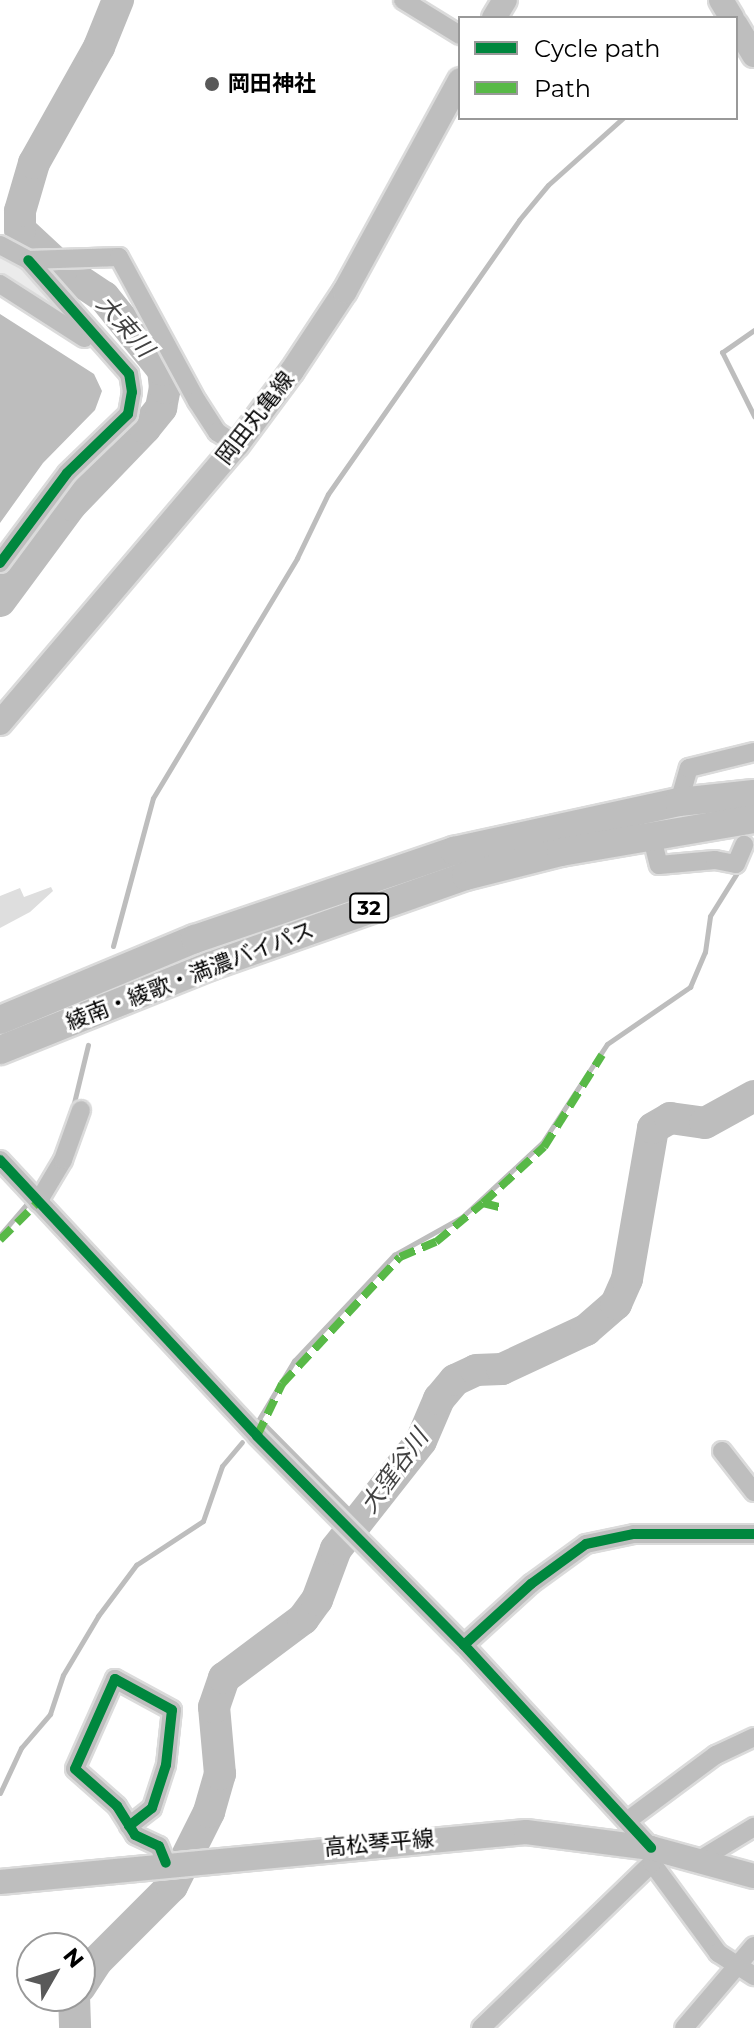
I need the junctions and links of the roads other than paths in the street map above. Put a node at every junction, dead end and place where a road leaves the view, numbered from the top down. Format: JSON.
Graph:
{"nodes":[{"id":1,"x":403,"y":0,"type":"edge"},
{"id":2,"x":738,"y":28,"type":"edge"},
{"id":3,"x":458,"y":34,"type":"edge"},
{"id":4,"x":754,"y":55,"type":"edge"},
{"id":5,"x":458,"y":84,"type":"edge"},
{"id":6,"x":0,"y":245,"type":"edge"},
{"id":7,"x":32,"y":258,"type":"junction"},
{"id":8,"x":0,"y":284,"type":"edge"},
{"id":9,"x":94,"y":339,"type":"junction"},
{"id":10,"x":237,"y":445,"type":"junction"},
{"id":11,"x":0,"y":563,"type":"edge"},
{"id":12,"x":0,"y":723,"type":"edge"},
{"id":13,"x":754,"y":752,"type":"edge"},
{"id":14,"x":754,"y":794,"type":"edge"},
{"id":15,"x":679,"y":802,"type":"junction"},
{"id":16,"x":749,"y":832,"type":"edge"},
{"id":17,"x":651,"y":834,"type":"junction"},
{"id":18,"x":0,"y":1020,"type":"edge"},
{"id":19,"x":0,"y":1050,"type":"edge"},
{"id":20,"x":81,"y":1110,"type":"dead end"},
{"id":21,"x":0,"y":1160,"type":"edge"},
{"id":22,"x":34,"y":1198,"type":"junction"},
{"id":23,"x":722,"y":1451,"type":"dead end"},
{"id":24,"x":754,"y":1492,"type":"edge"},
{"id":25,"x":754,"y":1534,"type":"edge"},
{"id":26,"x":464,"y":1645,"type":"junction"},
{"id":27,"x":754,"y":1737,"type":"edge"},
{"id":28,"x":627,"y":1821,"type":"junction"},
{"id":29,"x":129,"y":1826,"type":"junction"},
{"id":30,"x":754,"y":1827,"type":"edge"},
{"id":31,"x":653,"y":1853,"type":"junction"},
{"id":32,"x":698,"y":1861,"type":"junction"},
{"id":33,"x":178,"y":1862,"type":"junction"},
{"id":34,"x":754,"y":1876,"type":"edge"},
{"id":35,"x":0,"y":1882,"type":"edge"},
{"id":36,"x":754,"y":1946,"type":"edge"},
{"id":37,"x":746,"y":1970,"type":"edge"},
{"id":38,"x":481,"y":2028,"type":"edge"},
{"id":39,"x":684,"y":2028,"type":"edge"}],
"edges":[{"from":1,"to":3,"type":"street"},
{"from":2,"to":4,"type":"main road"},
{"from":5,"to":10,"type":"main road","name":"岡田丸亀線"},
{"from":6,"to":7,"type":"street"},
{"from":7,"to":9,"type":"street"},
{"from":7,"to":10,"type":"street"},
{"from":8,"to":9,"type":"street"},
{"from":9,"to":11,"type":"street"},
{"from":10,"to":12,"type":"main road","name":"岡田丸亀線"},
{"from":13,"to":15,"type":"street"},
{"from":14,"to":15,"type":"highway","name":"綾南・綾歌・満濃バイパス","number":"32"},
{"from":15,"to":18,"type":"highway","name":"綾南・綾歌・満濃バイパス","number":"32"},
{"from":16,"to":17,"type":"highway","name":"綾南・綾歌・満濃バイパス","number":"32"},
{"from":16,"to":17,"type":"street"},
{"from":17,"to":19,"type":"highway","name":"綾南・綾歌・満濃バイパス","number":"32"},
{"from":20,"to":22,"type":"street"},
{"from":21,"to":22,"type":"street"},
{"from":22,"to":26,"type":"street"},
{"from":23,"to":24,"type":"street"},
{"from":25,"to":26,"type":"street"},
{"from":26,"to":28,"type":"street"},
{"from":27,"to":28,"type":"street"},
{"from":28,"to":31,"type":"street"},
{"from":29,"to":29,"type":"street"},
{"from":29,"to":33,"type":"street"},
{"from":30,"to":32,"type":"street"},
{"from":31,"to":32,"type":"main road","name":"高松琴平線"},
{"from":31,"to":33,"type":"main road","name":"高松琴平線"},
{"from":31,"to":37,"type":"street"},
{"from":31,"to":38,"type":"street"},
{"from":32,"to":34,"type":"main road","name":"高松琴平線"},
{"from":33,"to":35,"type":"main road","name":"高松琴平線"},
{"from":36,"to":37,"type":"street"},
{"from":37,"to":39,"type":"street"}]}
